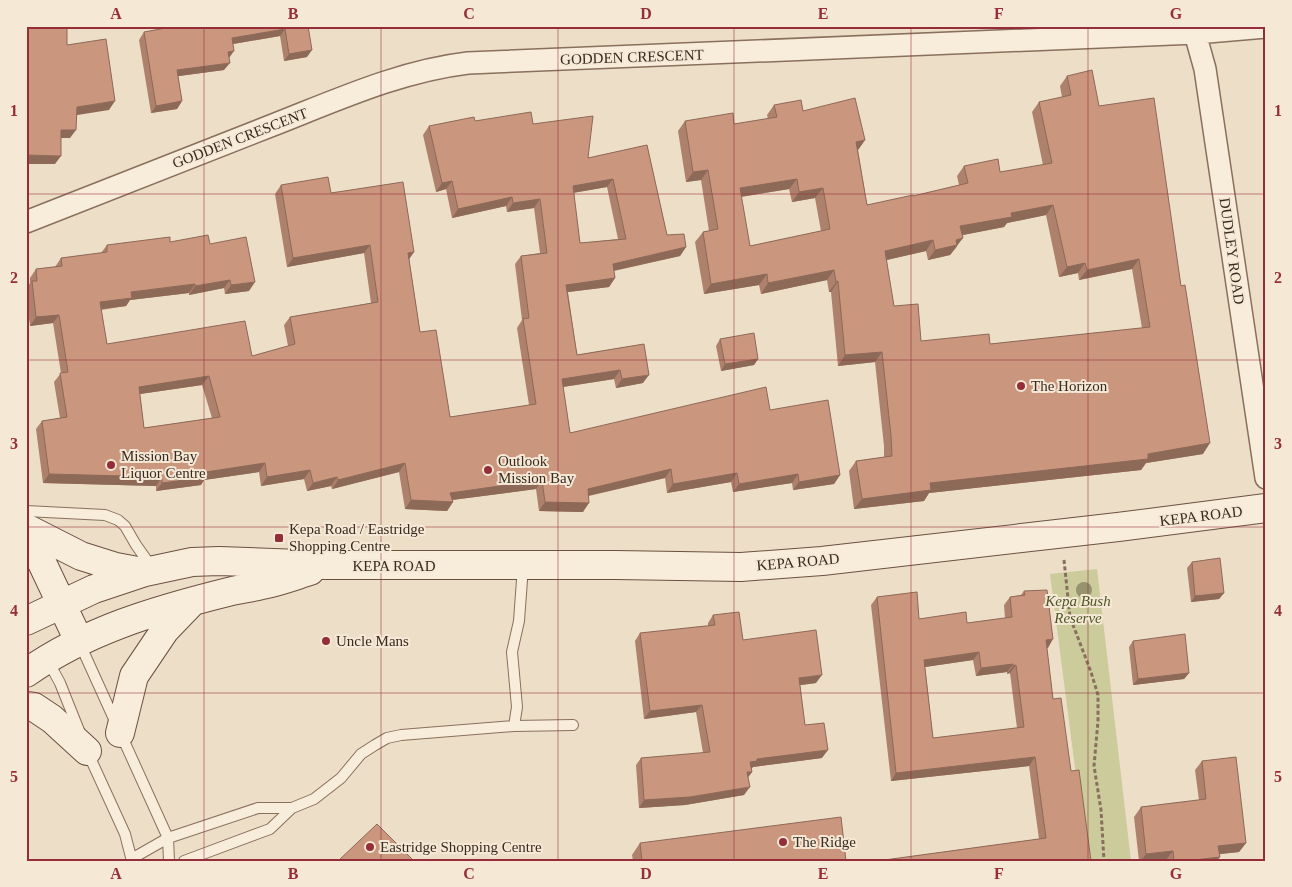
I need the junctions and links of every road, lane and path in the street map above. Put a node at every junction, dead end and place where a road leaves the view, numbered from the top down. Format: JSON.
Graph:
{"nodes":[{"id":1,"x":1266,"y":27,"type":"edge"},
{"id":2,"x":1195,"y":30,"type":"edge"},
{"id":3,"x":26,"y":222,"type":"edge"},
{"id":4,"x":1266,"y":478,"type":"edge"},
{"id":5,"x":1266,"y":508,"type":"edge"},
{"id":6,"x":26,"y":511,"type":"edge"},
{"id":7,"x":26,"y":529,"type":"edge"},
{"id":8,"x":1063,"y":555,"type":"dead end"},
{"id":9,"x":328,"y":565,"type":"junction"},
{"id":10,"x":523,"y":566,"type":"junction"},
{"id":11,"x":150,"y":571,"type":"junction"},
{"id":12,"x":194,"y":601,"type":"junction"},
{"id":13,"x":62,"y":604,"type":"junction"},
{"id":14,"x":27,"y":620,"type":"edge"},
{"id":15,"x":79,"y":640,"type":"junction"},
{"id":16,"x":37,"y":665,"type":"edge"},
{"id":17,"x":26,"y":706,"type":"edge"},
{"id":18,"x":573,"y":725,"type":"dead end"},
{"id":19,"x":514,"y":726,"type":"junction"},
{"id":20,"x":120,"y":732,"type":"junction"},
{"id":21,"x":87,"y":751,"type":"junction"},
{"id":22,"x":292,"y":808,"type":"junction"},
{"id":23,"x":168,"y":838,"type":"junction"},
{"id":24,"x":135,"y":860,"type":"edge"},
{"id":25,"x":168,"y":861,"type":"edge"},
{"id":26,"x":184,"y":861,"type":"edge"},
{"id":27,"x":1104,"y":861,"type":"edge"}],
"edges":[{"from":1,"to":2,"type":"street","name":"GODDEN CRESCENT"},
{"from":2,"to":3,"type":"street","name":"GODDEN CRESCENT"},
{"from":2,"to":4,"type":"street","name":"DUDLEY ROAD"},
{"from":5,"to":10,"type":"main road","name":"KEPA ROAD"},
{"from":6,"to":11,"type":"lane"},
{"from":7,"to":11,"type":"main road"},
{"from":7,"to":13,"type":"main road"},
{"from":8,"to":27,"type":"path"},
{"from":9,"to":10,"type":"main road","name":"KEPA ROAD"},
{"from":9,"to":11,"type":"main road","name":"KEPA ROAD"},
{"from":9,"to":12,"type":"main road","name":"KEPA ROAD"},
{"from":10,"to":19,"type":"lane"},
{"from":11,"to":13,"type":"main road","name":"KEPA ROAD"},
{"from":12,"to":15,"type":"main road","name":"KEPA ROAD"},
{"from":12,"to":20,"type":"main road"},
{"from":13,"to":14,"type":"main road","name":"KEPA ROAD"},
{"from":13,"to":15,"type":"main road"},
{"from":14,"to":16,"type":"main road"},
{"from":15,"to":16,"type":"main road","name":"KEPA ROAD"},
{"from":15,"to":20,"type":"lane"},
{"from":16,"to":21,"type":"lane"},
{"from":17,"to":21,"type":"main road"},
{"from":18,"to":19,"type":"lane"},
{"from":19,"to":22,"type":"lane"},
{"from":20,"to":23,"type":"lane"},
{"from":21,"to":24,"type":"lane"},
{"from":22,"to":23,"type":"lane"},
{"from":22,"to":26,"type":"lane"},
{"from":23,"to":24,"type":"lane"},
{"from":23,"to":25,"type":"lane"}]}
